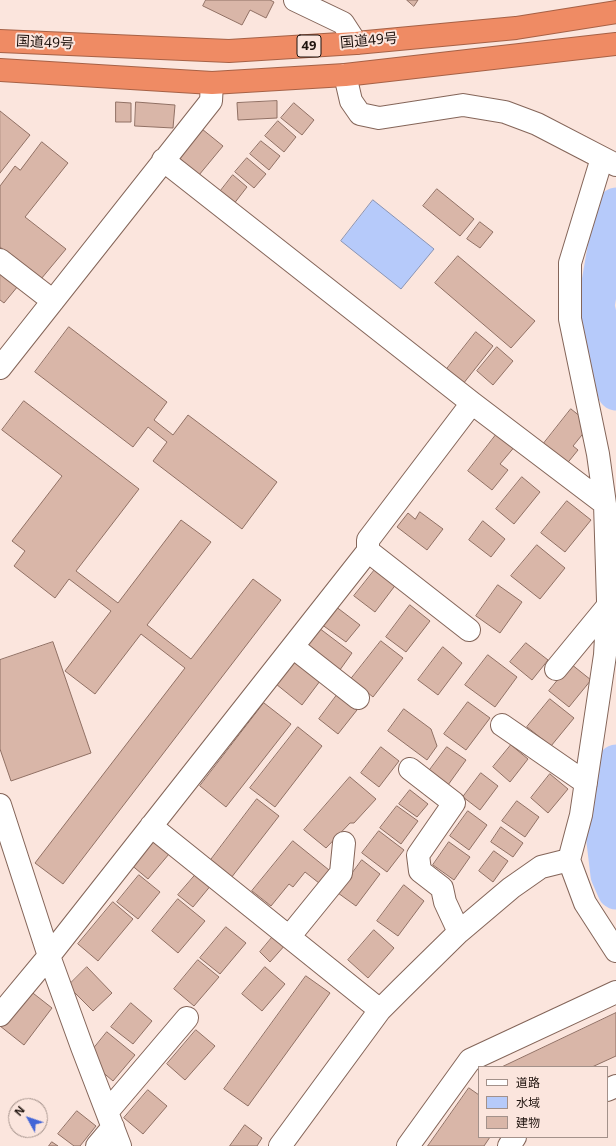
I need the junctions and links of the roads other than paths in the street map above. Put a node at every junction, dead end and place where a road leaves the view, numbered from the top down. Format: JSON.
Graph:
{"nodes":[{"id":1,"x":294,"y":0,"type":"edge"},
{"id":2,"x":616,"y":12,"type":"edge"},
{"id":3,"x":0,"y":41,"type":"edge"},
{"id":4,"x":356,"y":43,"type":"junction"},
{"id":5,"x":616,"y":44,"type":"edge"},
{"id":6,"x":0,"y":70,"type":"edge"},
{"id":7,"x":345,"y":75,"type":"junction"},
{"id":8,"x":212,"y":83,"type":"junction"},
{"id":9,"x":163,"y":160,"type":"junction"},
{"id":10,"x":609,"y":162,"type":"edge"},
{"id":11,"x":0,"y":260,"type":"edge"},
{"id":12,"x":53,"y":301,"type":"junction"},
{"id":13,"x":0,"y":368,"type":"edge"},
{"id":14,"x":472,"y":403,"type":"junction"},
{"id":15,"x":605,"y":504,"type":"junction"},
{"id":16,"x":368,"y":551,"type":"junction"},
{"id":17,"x":607,"y":607,"type":"junction"},
{"id":18,"x":469,"y":630,"type":"dead end"},
{"id":19,"x":293,"y":647,"type":"junction"},
{"id":20,"x":556,"y":668,"type":"dead end"},
{"id":21,"x":358,"y":698,"type":"dead end"},
{"id":22,"x":502,"y":725,"type":"dead end"},
{"id":23,"x":410,"y":769,"type":"dead end"},
{"id":24,"x":586,"y":783,"type":"junction"},
{"id":25,"x":0,"y":805,"type":"edge"},
{"id":26,"x":151,"y":826,"type":"junction"},
{"id":27,"x":344,"y":843,"type":"dead end"},
{"id":28,"x":569,"y":860,"type":"junction"},
{"id":29,"x":459,"y":932,"type":"junction"},
{"id":30,"x":290,"y":937,"type":"junction"},
{"id":31,"x":616,"y":951,"type":"edge"},
{"id":32,"x":49,"y":956,"type":"junction"},
{"id":33,"x":616,"y":992,"type":"edge"},
{"id":34,"x":380,"y":1010,"type":"junction"},
{"id":35,"x":0,"y":1014,"type":"edge"},
{"id":36,"x":187,"y":1018,"type":"dead end"},
{"id":37,"x":113,"y":1128,"type":"edge"},
{"id":38,"x":97,"y":1146,"type":"edge"},
{"id":39,"x":280,"y":1146,"type":"edge"},
{"id":40,"x":408,"y":1146,"type":"edge"}],
"edges":[{"from":1,"to":4,"type":"street"},
{"from":2,"to":4,"type":"highway","name":"国道49号","number":"49"},
{"from":3,"to":4,"type":"highway","name":"国道49号","number":"49"},
{"from":5,"to":7,"type":"highway","name":"国道49号","number":"49"},
{"from":6,"to":8,"type":"highway","name":"国道49号","number":"49"},
{"from":7,"to":8,"type":"highway","name":"国道49号","number":"49"},
{"from":7,"to":10,"type":"street"},
{"from":8,"to":9,"type":"street"},
{"from":9,"to":12,"type":"street"},
{"from":9,"to":14,"type":"street"},
{"from":10,"to":15,"type":"street"},
{"from":11,"to":12,"type":"street"},
{"from":12,"to":13,"type":"street"},
{"from":14,"to":15,"type":"street"},
{"from":14,"to":16,"type":"street"},
{"from":15,"to":17,"type":"street"},
{"from":16,"to":18,"type":"street"},
{"from":16,"to":19,"type":"street"},
{"from":17,"to":20,"type":"street"},
{"from":17,"to":24,"type":"street"},
{"from":19,"to":21,"type":"street"},
{"from":19,"to":26,"type":"street"},
{"from":22,"to":24,"type":"street"},
{"from":23,"to":29,"type":"street"},
{"from":24,"to":28,"type":"street"},
{"from":25,"to":32,"type":"street"},
{"from":26,"to":30,"type":"street"},
{"from":26,"to":32,"type":"street"},
{"from":27,"to":30,"type":"street"},
{"from":28,"to":29,"type":"street"},
{"from":28,"to":31,"type":"street"},
{"from":29,"to":34,"type":"street"},
{"from":30,"to":34,"type":"street"},
{"from":32,"to":35,"type":"street"},
{"from":32,"to":37,"type":"street"},
{"from":33,"to":40,"type":"street"},
{"from":34,"to":39,"type":"street"},
{"from":36,"to":37,"type":"street"},
{"from":37,"to":38,"type":"street"}]}
